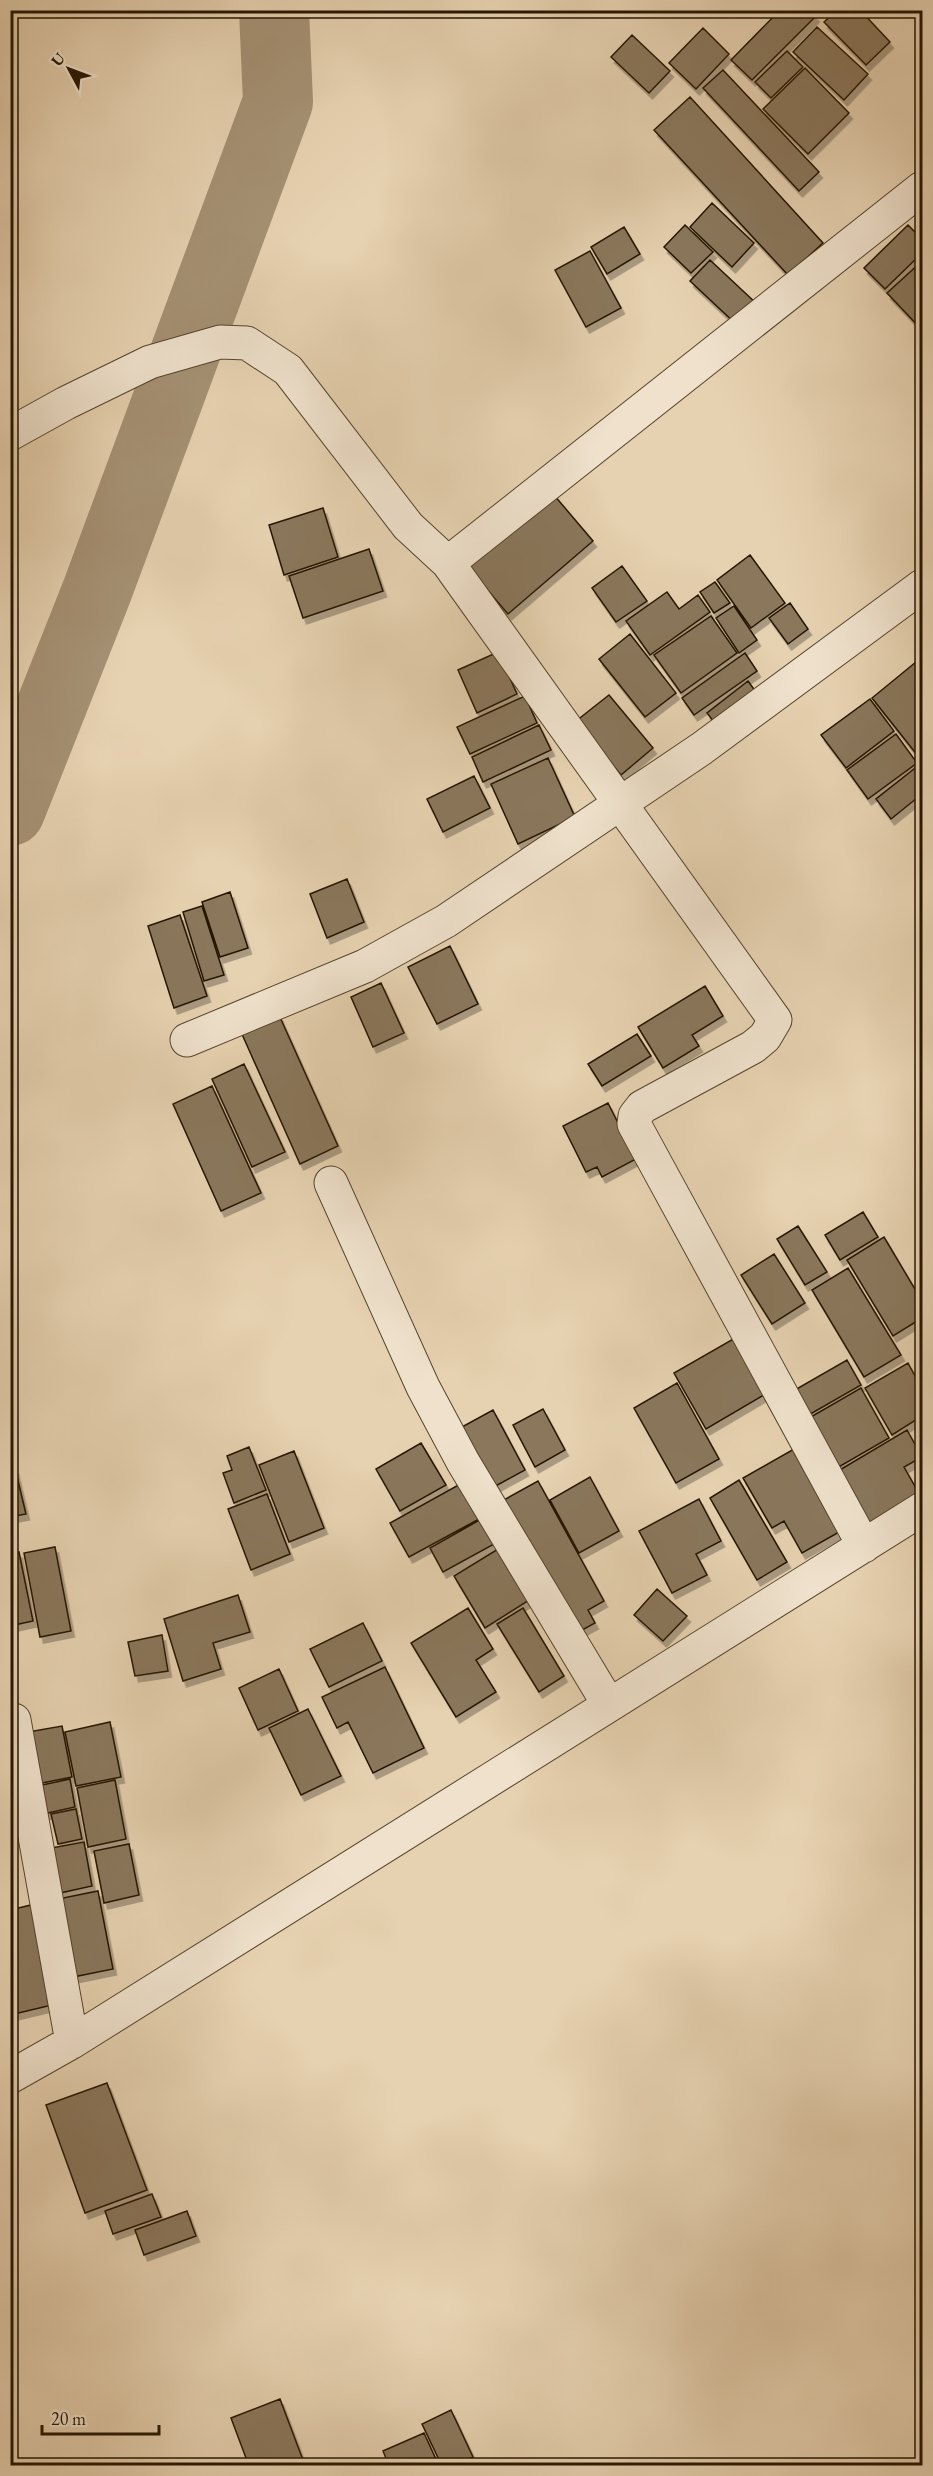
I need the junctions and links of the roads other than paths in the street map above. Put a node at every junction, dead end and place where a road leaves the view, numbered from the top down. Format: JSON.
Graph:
{"nodes":[{"id":1,"x":922,"y":188,"type":"edge"},
{"id":2,"x":10,"y":434,"type":"edge"},
{"id":3,"x":448,"y":563,"type":"junction"},
{"id":4,"x":922,"y":586,"type":"edge"},
{"id":5,"x":618,"y":805,"type":"junction"},
{"id":6,"x":187,"y":1040,"type":"dead end"},
{"id":7,"x":331,"y":1183,"type":"dead end"},
{"id":8,"x":922,"y":1509,"type":"edge"},
{"id":9,"x":864,"y":1546,"type":"junction"},
{"id":10,"x":609,"y":1705,"type":"junction"},
{"id":11,"x":14,"y":1720,"type":"dead end"},
{"id":12,"x":72,"y":2042,"type":"junction"},
{"id":13,"x":10,"y":2077,"type":"edge"}],
"edges":[{"from":1,"to":3,"type":"street"},
{"from":2,"to":3,"type":"street"},
{"from":3,"to":5,"type":"street"},
{"from":4,"to":5,"type":"street"},
{"from":5,"to":6,"type":"street"},
{"from":5,"to":9,"type":"street"},
{"from":7,"to":10,"type":"street"},
{"from":8,"to":9,"type":"street"},
{"from":9,"to":10,"type":"street"},
{"from":10,"to":12,"type":"street"},
{"from":11,"to":12,"type":"street"},
{"from":12,"to":13,"type":"street"}]}
